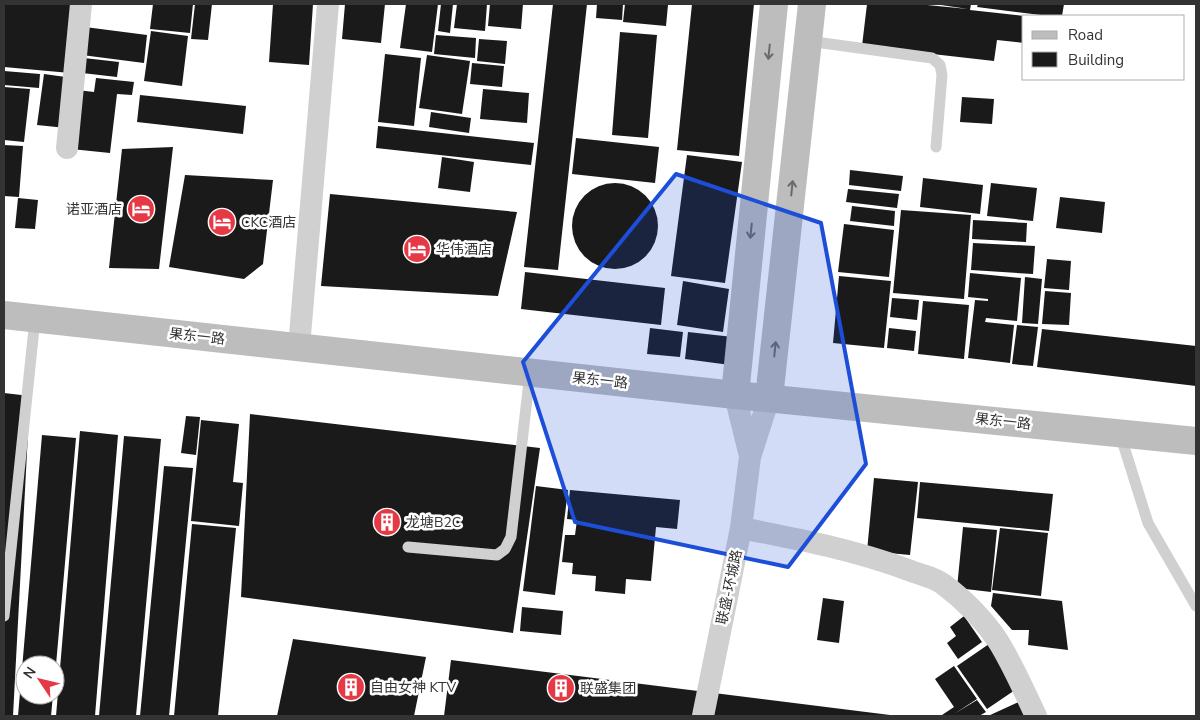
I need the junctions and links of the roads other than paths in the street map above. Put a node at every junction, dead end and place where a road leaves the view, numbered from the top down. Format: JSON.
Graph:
{"nodes":[{"id":1,"x":81,"y":4,"type":"edge"},
{"id":2,"x":328,"y":4,"type":"edge"},
{"id":3,"x":774,"y":4,"type":"edge"},
{"id":4,"x":812,"y":4,"type":"edge"},
{"id":5,"x":808,"y":41,"type":"junction"},
{"id":6,"x":936,"y":147,"type":"dead end"},
{"id":7,"x":67,"y":148,"type":"dead end"},
{"id":8,"x":760,"y":151,"type":"junction"},
{"id":9,"x":796,"y":152,"type":"junction"},
{"id":10,"x":4,"y":315,"type":"edge"},
{"id":11,"x":35,"y":319,"type":"junction"},
{"id":12,"x":299,"y":347,"type":"junction"},
{"id":13,"x":531,"y":372,"type":"junction"},
{"id":14,"x":735,"y":395,"type":"junction"},
{"id":15,"x":769,"y":398,"type":"junction"},
{"id":16,"x":1119,"y":433,"type":"junction"},
{"id":17,"x":1196,"y":440,"type":"edge"},
{"id":18,"x":750,"y":457,"type":"junction"},
{"id":19,"x":741,"y":528,"type":"junction"},
{"id":20,"x":8,"y":540,"type":"edge"},
{"id":21,"x":408,"y":547,"type":"dead end"},
{"id":22,"x":1196,"y":606,"type":"edge"},
{"id":23,"x":4,"y":616,"type":"edge"},
{"id":24,"x":703,"y":716,"type":"edge"},
{"id":25,"x":1036,"y":716,"type":"edge"}],
"edges":[{"from":1,"to":7,"type":"street"},
{"from":2,"to":12,"type":"street"},
{"from":3,"to":8,"type":"main road","one_way":true},
{"from":4,"to":5,"type":"main road"},
{"from":5,"to":6,"type":"lane"},
{"from":5,"to":9,"type":"main road"},
{"from":8,"to":9,"type":"main road"},
{"from":8,"to":14,"type":"main road","one_way":true},
{"from":15,"to":9,"type":"main road","one_way":true},
{"from":10,"to":11,"type":"main road","name":"果东一路"},
{"from":11,"to":12,"type":"main road","name":"果东一路"},
{"from":11,"to":20,"type":"lane"},
{"from":12,"to":13,"type":"main road","name":"果东一路"},
{"from":13,"to":14,"type":"main road","name":"果东一路"},
{"from":13,"to":21,"type":"lane"},
{"from":14,"to":15,"type":"main road","name":"果东一路"},
{"from":14,"to":18,"type":"street"},
{"from":15,"to":16,"type":"main road","name":"果东一路"},
{"from":15,"to":18,"type":"street"},
{"from":16,"to":17,"type":"main road","name":"果东一路"},
{"from":16,"to":22,"type":"lane"},
{"from":18,"to":19,"type":"street","name":"联盛-环城路"},
{"from":19,"to":24,"type":"street","name":"联盛-环城路"},
{"from":19,"to":25,"type":"street"},
{"from":20,"to":23,"type":"lane"}]}
